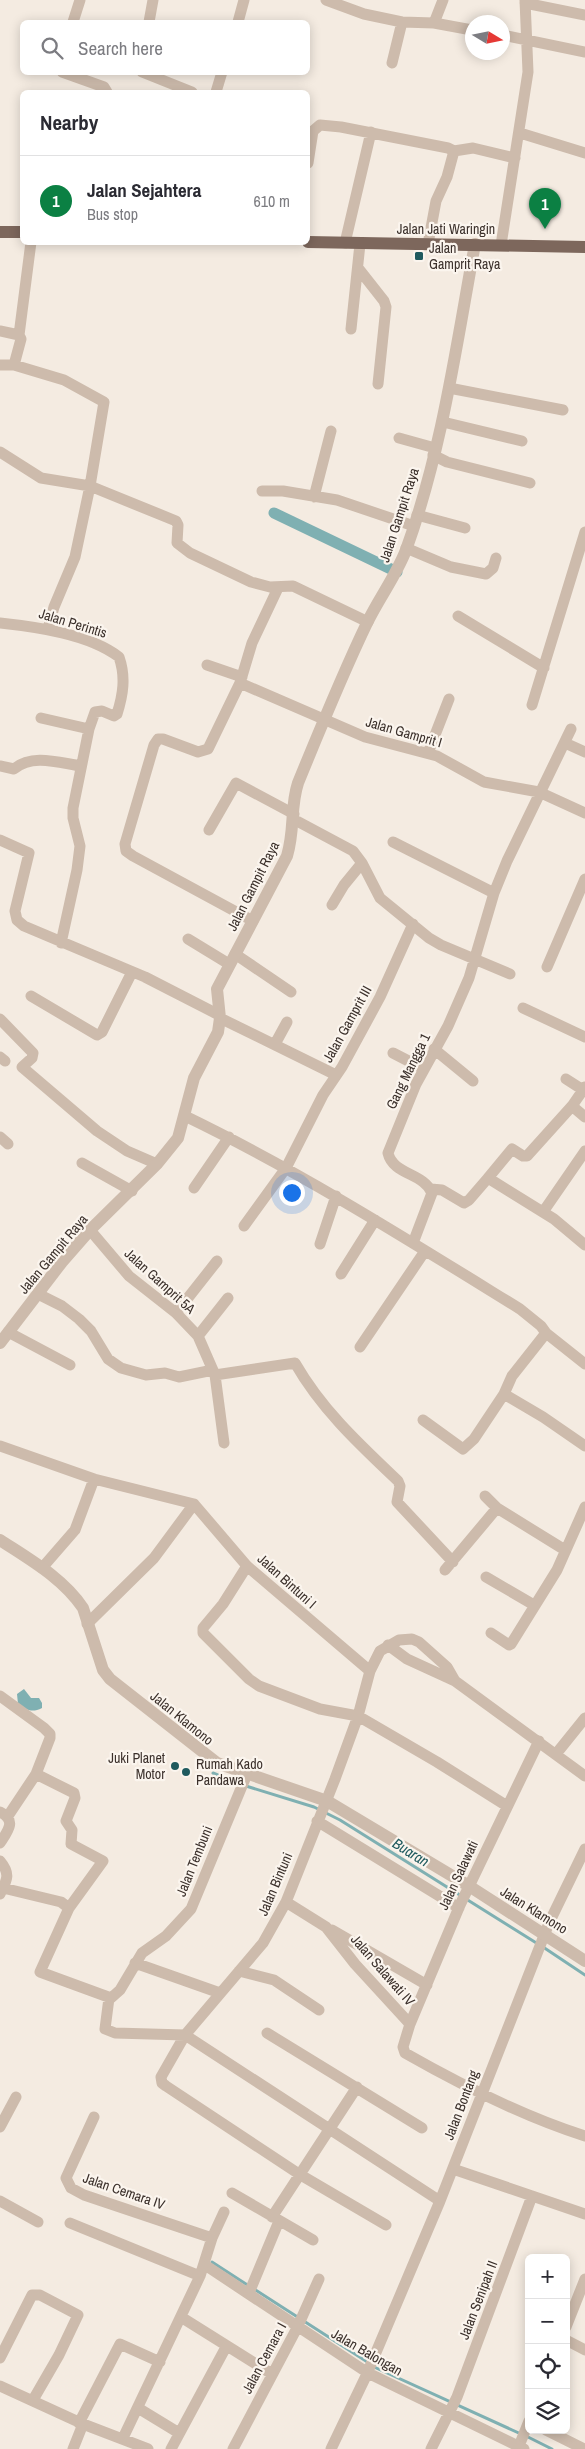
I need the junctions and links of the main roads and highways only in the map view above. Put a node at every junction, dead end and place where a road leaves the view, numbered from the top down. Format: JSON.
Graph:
{"nodes":[{"id":1,"x":0,"y":232,"type":"edge"},
{"id":2,"x":20,"y":232,"type":"edge"},
{"id":3,"x":310,"y":242,"type":"edge"},
{"id":4,"x":585,"y":246,"type":"edge"}],
"edges":[{"from":1,"to":2,"type":"main road"},
{"from":3,"to":4,"type":"main road","name":"Jalan Jati Waringin"}]}
